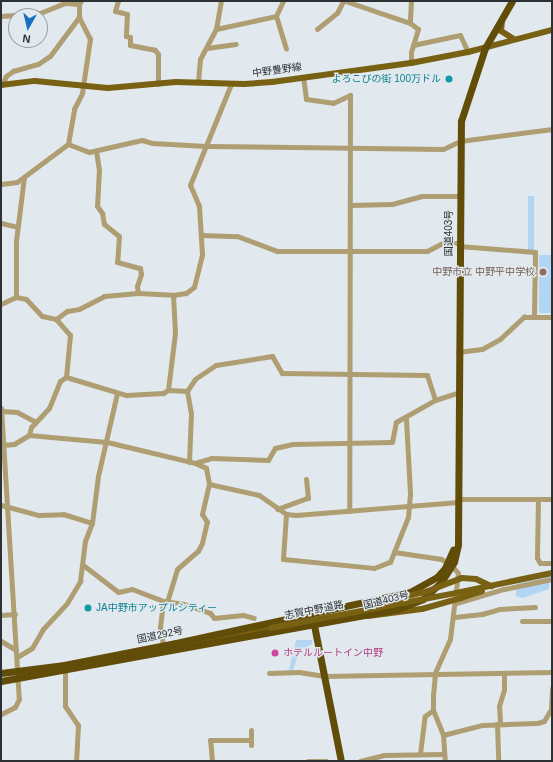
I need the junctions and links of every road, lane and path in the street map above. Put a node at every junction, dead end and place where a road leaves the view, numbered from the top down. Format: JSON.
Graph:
{"nodes":[{"id":1,"x":118,"y":1,"type":"edge"},
{"id":2,"x":221,"y":1,"type":"edge"},
{"id":3,"x":282,"y":1,"type":"edge"},
{"id":4,"x":344,"y":1,"type":"edge"},
{"id":5,"x":411,"y":1,"type":"edge"},
{"id":6,"x":512,"y":1,"type":"edge"},
{"id":7,"x":80,"y":2,"type":"edge"},
{"id":8,"x":354,"y":2,"type":"edge"},
{"id":9,"x":1,"y":16,"type":"edge"},
{"id":10,"x":276,"y":16,"type":"junction"},
{"id":11,"x":79,"y":17,"type":"junction"},
{"id":12,"x":502,"y":19,"type":"junction"},
{"id":13,"x":410,"y":23,"type":"junction"},
{"id":14,"x":317,"y":29,"type":"dead end"},
{"id":15,"x":216,"y":30,"type":"junction"},
{"id":16,"x":552,"y":30,"type":"edge"},
{"id":17,"x":518,"y":38,"type":"junction"},
{"id":18,"x":236,"y":44,"type":"dead end"},
{"id":19,"x":413,"y":44,"type":"junction"},
{"id":20,"x":207,"y":48,"type":"junction"},
{"id":21,"x":286,"y":48,"type":"dead end"},
{"id":22,"x":485,"y":48,"type":"junction"},
{"id":23,"x":468,"y":52,"type":"junction"},
{"id":24,"x":411,"y":64,"type":"junction"},
{"id":25,"x":303,"y":77,"type":"junction"},
{"id":26,"x":198,"y":82,"type":"junction"},
{"id":27,"x":158,"y":84,"type":"junction"},
{"id":28,"x":231,"y":84,"type":"junction"},
{"id":29,"x":2,"y":85,"type":"edge"},
{"id":30,"x":83,"y":87,"type":"junction"},
{"id":31,"x":552,"y":128,"type":"edge"},
{"id":32,"x":460,"y":141,"type":"junction"},
{"id":33,"x":68,"y":144,"type":"junction"},
{"id":34,"x":206,"y":146,"type":"junction"},
{"id":35,"x":350,"y":146,"type":"junction"},
{"id":36,"x":96,"y":151,"type":"junction"},
{"id":37,"x":24,"y":177,"type":"junction"},
{"id":38,"x":1,"y":184,"type":"edge"},
{"id":39,"x":459,"y":196,"type":"junction"},
{"id":40,"x":350,"y":205,"type":"junction"},
{"id":41,"x":1,"y":223,"type":"edge"},
{"id":42,"x":18,"y":227,"type":"junction"},
{"id":43,"x":201,"y":235,"type":"junction"},
{"id":44,"x":459,"y":244,"type":"junction"},
{"id":45,"x":349,"y":251,"type":"junction"},
{"id":46,"x":138,"y":293,"type":"junction"},
{"id":47,"x":173,"y":295,"type":"junction"},
{"id":48,"x":16,"y":297,"type":"junction"},
{"id":49,"x":1,"y":304,"type":"edge"},
{"id":50,"x":534,"y":317,"type":"junction"},
{"id":51,"x":552,"y":317,"type":"edge"},
{"id":52,"x":56,"y":319,"type":"junction"},
{"id":53,"x":458,"y":352,"type":"junction"},
{"id":54,"x":349,"y":374,"type":"junction"},
{"id":55,"x":66,"y":377,"type":"junction"},
{"id":56,"x":168,"y":390,"type":"junction"},
{"id":57,"x":187,"y":391,"type":"junction"},
{"id":58,"x":459,"y":392,"type":"junction"},
{"id":59,"x":117,"y":393,"type":"junction"},
{"id":60,"x":435,"y":400,"type":"junction"},
{"id":61,"x":1,"y":408,"type":"edge"},
{"id":62,"x":1,"y":411,"type":"edge"},
{"id":63,"x":406,"y":418,"type":"junction"},
{"id":64,"x":36,"y":422,"type":"junction"},
{"id":65,"x":29,"y":435,"type":"junction"},
{"id":66,"x":107,"y":442,"type":"junction"},
{"id":67,"x":347,"y":444,"type":"junction"},
{"id":68,"x":3,"y":445,"type":"junction"},
{"id":69,"x":192,"y":462,"type":"junction"},
{"id":70,"x":5,"y":471,"type":"junction"},
{"id":71,"x":1,"y":476,"type":"edge"},
{"id":72,"x":306,"y":479,"type":"dead end"},
{"id":73,"x":209,"y":484,"type":"junction"},
{"id":74,"x":538,"y":499,"type":"junction"},
{"id":75,"x":458,"y":500,"type":"junction"},
{"id":76,"x":552,"y":500,"type":"edge"},
{"id":77,"x":4,"y":505,"type":"edge"},
{"id":78,"x":408,"y":506,"type":"junction"},
{"id":79,"x":277,"y":509,"type":"junction"},
{"id":80,"x":348,"y":511,"type":"junction"},
{"id":81,"x":286,"y":514,"type":"junction"},
{"id":82,"x":92,"y":523,"type":"junction"},
{"id":83,"x":394,"y":552,"type":"junction"},
{"id":84,"x":552,"y":563,"type":"edge"},
{"id":85,"x":450,"y":564,"type":"junction"},
{"id":86,"x":83,"y":565,"type":"junction"},
{"id":87,"x":552,"y":573,"type":"edge"},
{"id":88,"x":552,"y":579,"type":"edge"},
{"id":89,"x":504,"y":583,"type":"junction"},
{"id":90,"x":423,"y":586,"type":"junction"},
{"id":91,"x":490,"y":586,"type":"junction"},
{"id":92,"x":430,"y":594,"type":"junction"},
{"id":93,"x":461,"y":595,"type":"junction"},
{"id":94,"x":165,"y":602,"type":"junction"},
{"id":95,"x":456,"y":603,"type":"junction"},
{"id":96,"x":535,"y":607,"type":"dead end"},
{"id":97,"x":334,"y":610,"type":"junction"},
{"id":98,"x":15,"y":614,"type":"junction"},
{"id":99,"x":312,"y":614,"type":"junction"},
{"id":100,"x":1,"y":615,"type":"edge"},
{"id":101,"x":362,"y":616,"type":"junction"},
{"id":102,"x":454,"y":617,"type":"junction"},
{"id":103,"x":254,"y":618,"type":"dead end"},
{"id":104,"x":522,"y":621,"type":"dead end"},
{"id":105,"x":552,"y":621,"type":"edge"},
{"id":106,"x":314,"y":625,"type":"junction"},
{"id":107,"x":1,"y":641,"type":"edge"},
{"id":108,"x":164,"y":648,"type":"junction"},
{"id":109,"x":16,"y":650,"type":"junction"},
{"id":110,"x":17,"y":657,"type":"junction"},
{"id":111,"x":65,"y":671,"type":"junction"},
{"id":112,"x":552,"y":672,"type":"edge"},
{"id":113,"x":269,"y":673,"type":"dead end"},
{"id":114,"x":435,"y":673,"type":"junction"},
{"id":115,"x":504,"y":673,"type":"junction"},
{"id":116,"x":1,"y":674,"type":"edge"},
{"id":117,"x":18,"y":675,"type":"junction"},
{"id":118,"x":324,"y":676,"type":"junction"},
{"id":119,"x":1,"y":681,"type":"edge"},
{"id":120,"x":552,"y":688,"type":"edge"},
{"id":121,"x":551,"y":709,"type":"edge"},
{"id":122,"x":433,"y":710,"type":"junction"},
{"id":123,"x":1,"y":714,"type":"edge"},
{"id":124,"x":499,"y":724,"type":"junction"},
{"id":125,"x":251,"y":730,"type":"dead end"},
{"id":126,"x":443,"y":735,"type":"junction"},
{"id":127,"x":420,"y":754,"type":"junction"},
{"id":128,"x":444,"y":754,"type":"junction"},
{"id":129,"x":76,"y":761,"type":"edge"},
{"id":130,"x":212,"y":761,"type":"edge"},
{"id":131,"x":308,"y":761,"type":"edge"},
{"id":132,"x":326,"y":761,"type":"edge"},
{"id":133,"x":341,"y":761,"type":"edge"},
{"id":134,"x":360,"y":761,"type":"edge"},
{"id":135,"x":445,"y":761,"type":"edge"},
{"id":136,"x":498,"y":761,"type":"edge"}],
"edges":[{"from":1,"to":27,"type":"street"},
{"from":2,"to":15,"type":"street"},
{"from":3,"to":10,"type":"street"},
{"from":4,"to":8,"type":"street"},
{"from":4,"to":14,"type":"street"},
{"from":5,"to":13,"type":"street"},
{"from":6,"to":12,"type":"highway","name":"国道403号"},
{"from":7,"to":9,"type":"street"},
{"from":7,"to":11,"type":"street"},
{"from":8,"to":13,"type":"street"},
{"from":10,"to":15,"type":"street"},
{"from":10,"to":21,"type":"street"},
{"from":11,"to":29,"type":"street"},
{"from":11,"to":30,"type":"street"},
{"from":12,"to":17,"type":"main road"},
{"from":12,"to":22,"type":"highway","name":"国道403号"},
{"from":13,"to":19,"type":"street"},
{"from":15,"to":20,"type":"street"},
{"from":16,"to":17,"type":"main road","name":"中野豊野線"},
{"from":17,"to":22,"type":"main road","name":"中野豊野線"},
{"from":18,"to":20,"type":"street"},
{"from":19,"to":23,"type":"street"},
{"from":19,"to":24,"type":"street"},
{"from":20,"to":26,"type":"street"},
{"from":22,"to":23,"type":"main road","name":"中野豊野線"},
{"from":22,"to":32,"type":"highway","name":"国道403号"},
{"from":23,"to":24,"type":"main road","name":"中野豊野線"},
{"from":24,"to":25,"type":"main road","name":"中野豊野線"},
{"from":25,"to":28,"type":"main road","name":"中野豊野線"},
{"from":25,"to":35,"type":"street"},
{"from":26,"to":27,"type":"main road","name":"中野豊野線"},
{"from":26,"to":28,"type":"main road","name":"中野豊野線"},
{"from":27,"to":30,"type":"main road","name":"中野豊野線"},
{"from":28,"to":34,"type":"street"},
{"from":29,"to":30,"type":"main road","name":"中野豊野線"},
{"from":30,"to":33,"type":"street"},
{"from":31,"to":32,"type":"street"},
{"from":32,"to":35,"type":"street"},
{"from":32,"to":39,"type":"highway","name":"国道403号"},
{"from":33,"to":36,"type":"street"},
{"from":33,"to":37,"type":"street"},
{"from":34,"to":35,"type":"street"},
{"from":34,"to":36,"type":"street"},
{"from":34,"to":43,"type":"street"},
{"from":35,"to":40,"type":"street"},
{"from":36,"to":46,"type":"street"},
{"from":37,"to":38,"type":"street"},
{"from":37,"to":42,"type":"street"},
{"from":39,"to":40,"type":"street"},
{"from":39,"to":44,"type":"highway","name":"国道403号"},
{"from":40,"to":45,"type":"street"},
{"from":41,"to":42,"type":"street"},
{"from":42,"to":48,"type":"street"},
{"from":43,"to":45,"type":"street"},
{"from":43,"to":47,"type":"street"},
{"from":44,"to":45,"type":"street"},
{"from":44,"to":50,"type":"street"},
{"from":44,"to":53,"type":"highway","name":"国道403号"},
{"from":45,"to":54,"type":"street"},
{"from":46,"to":47,"type":"street"},
{"from":46,"to":52,"type":"street"},
{"from":47,"to":56,"type":"street"},
{"from":48,"to":49,"type":"street"},
{"from":48,"to":52,"type":"street"},
{"from":50,"to":51,"type":"street"},
{"from":50,"to":53,"type":"street"},
{"from":52,"to":55,"type":"street"},
{"from":53,"to":58,"type":"highway","name":"国道403号"},
{"from":54,"to":57,"type":"street"},
{"from":54,"to":60,"type":"street"},
{"from":54,"to":67,"type":"street"},
{"from":55,"to":59,"type":"street"},
{"from":55,"to":64,"type":"street"},
{"from":56,"to":57,"type":"street"},
{"from":56,"to":59,"type":"street"},
{"from":57,"to":69,"type":"street"},
{"from":58,"to":60,"type":"street"},
{"from":58,"to":75,"type":"highway","name":"国道403号"},
{"from":59,"to":66,"type":"street"},
{"from":60,"to":63,"type":"street"},
{"from":61,"to":62,"type":"street"},
{"from":62,"to":64,"type":"street"},
{"from":62,"to":68,"type":"street"},
{"from":63,"to":67,"type":"street"},
{"from":63,"to":78,"type":"street"},
{"from":64,"to":65,"type":"street"},
{"from":65,"to":66,"type":"street"},
{"from":65,"to":68,"type":"street"},
{"from":66,"to":69,"type":"street"},
{"from":66,"to":82,"type":"street"},
{"from":67,"to":69,"type":"street"},
{"from":67,"to":80,"type":"street"},
{"from":68,"to":70,"type":"street"},
{"from":69,"to":73,"type":"street"},
{"from":70,"to":71,"type":"street"},
{"from":70,"to":77,"type":"street"},
{"from":72,"to":79,"type":"street"},
{"from":73,"to":79,"type":"street"},
{"from":73,"to":94,"type":"street"},
{"from":74,"to":75,"type":"street"},
{"from":74,"to":76,"type":"street"},
{"from":74,"to":84,"type":"street"},
{"from":75,"to":78,"type":"street"},
{"from":75,"to":85,"type":"highway","name":"国道403号"},
{"from":77,"to":82,"type":"street"},
{"from":77,"to":98,"type":"street"},
{"from":78,"to":80,"type":"street"},
{"from":78,"to":83,"type":"street"},
{"from":79,"to":81,"type":"street"},
{"from":80,"to":81,"type":"street"},
{"from":81,"to":83,"type":"street"},
{"from":82,"to":86,"type":"street"},
{"from":83,"to":85,"type":"street"},
{"from":85,"to":90,"type":"highway","name":"国道403号"},
{"from":85,"to":92,"type":"highway","name":"国道403号"},
{"from":85,"to":95,"type":"street"},
{"from":86,"to":94,"type":"street"},
{"from":86,"to":110,"type":"street"},
{"from":87,"to":89,"type":"main road","name":"志賀中野道路"},
{"from":88,"to":95,"type":"street"},
{"from":89,"to":91,"type":"main road","name":"志賀中野道路"},
{"from":89,"to":93,"type":"main road"},
{"from":90,"to":92,"type":"highway"},
{"from":90,"to":97,"type":"highway","name":"国道403号"},
{"from":91,"to":93,"type":"main road","name":"志賀中野道路"},
{"from":91,"to":97,"type":"main road","bridge":true},
{"from":92,"to":101,"type":"highway","name":"国道403号"},
{"from":93,"to":101,"type":"main road","bridge":true},
{"from":93,"to":108,"type":"main road","name":"志賀中野道路","bridge":true},
{"from":94,"to":103,"type":"street"},
{"from":94,"to":108,"type":"street"},
{"from":95,"to":102,"type":"street"},
{"from":96,"to":102,"type":"street"},
{"from":97,"to":99,"type":"highway","name":"国道403号"},
{"from":98,"to":100,"type":"street"},
{"from":98,"to":109,"type":"street"},
{"from":99,"to":106,"type":"highway"},
{"from":99,"to":108,"type":"highway","name":"国道292号"},
{"from":101,"to":106,"type":"highway","name":"国道403号"},
{"from":102,"to":114,"type":"street"},
{"from":104,"to":105,"type":"street"},
{"from":106,"to":108,"type":"highway","name":"国道292号"},
{"from":106,"to":118,"type":"highway"},
{"from":107,"to":109,"type":"street"},
{"from":108,"to":111,"type":"highway","name":"国道292号"},
{"from":108,"to":117,"type":"highway","name":"国道292号"},
{"from":109,"to":110,"type":"street"},
{"from":110,"to":117,"type":"street"},
{"from":111,"to":117,"type":"highway","name":"国道292号"},
{"from":111,"to":129,"type":"street"},
{"from":112,"to":115,"type":"street"},
{"from":113,"to":118,"type":"street"},
{"from":114,"to":115,"type":"street"},
{"from":114,"to":118,"type":"street"},
{"from":114,"to":122,"type":"street"},
{"from":115,"to":124,"type":"street"},
{"from":116,"to":117,"type":"highway","name":"国道292号"},
{"from":117,"to":119,"type":"highway","name":"国道292号"},
{"from":117,"to":123,"type":"street"},
{"from":118,"to":133,"type":"highway"},
{"from":120,"to":121,"type":"street"},
{"from":121,"to":124,"type":"street"},
{"from":122,"to":126,"type":"street"},
{"from":122,"to":127,"type":"street"},
{"from":124,"to":126,"type":"street"},
{"from":124,"to":136,"type":"street"},
{"from":125,"to":130,"type":"street"},
{"from":126,"to":128,"type":"street"},
{"from":127,"to":128,"type":"street"},
{"from":127,"to":134,"type":"street"},
{"from":128,"to":135,"type":"street"},
{"from":131,"to":132,"type":"street"}]}
